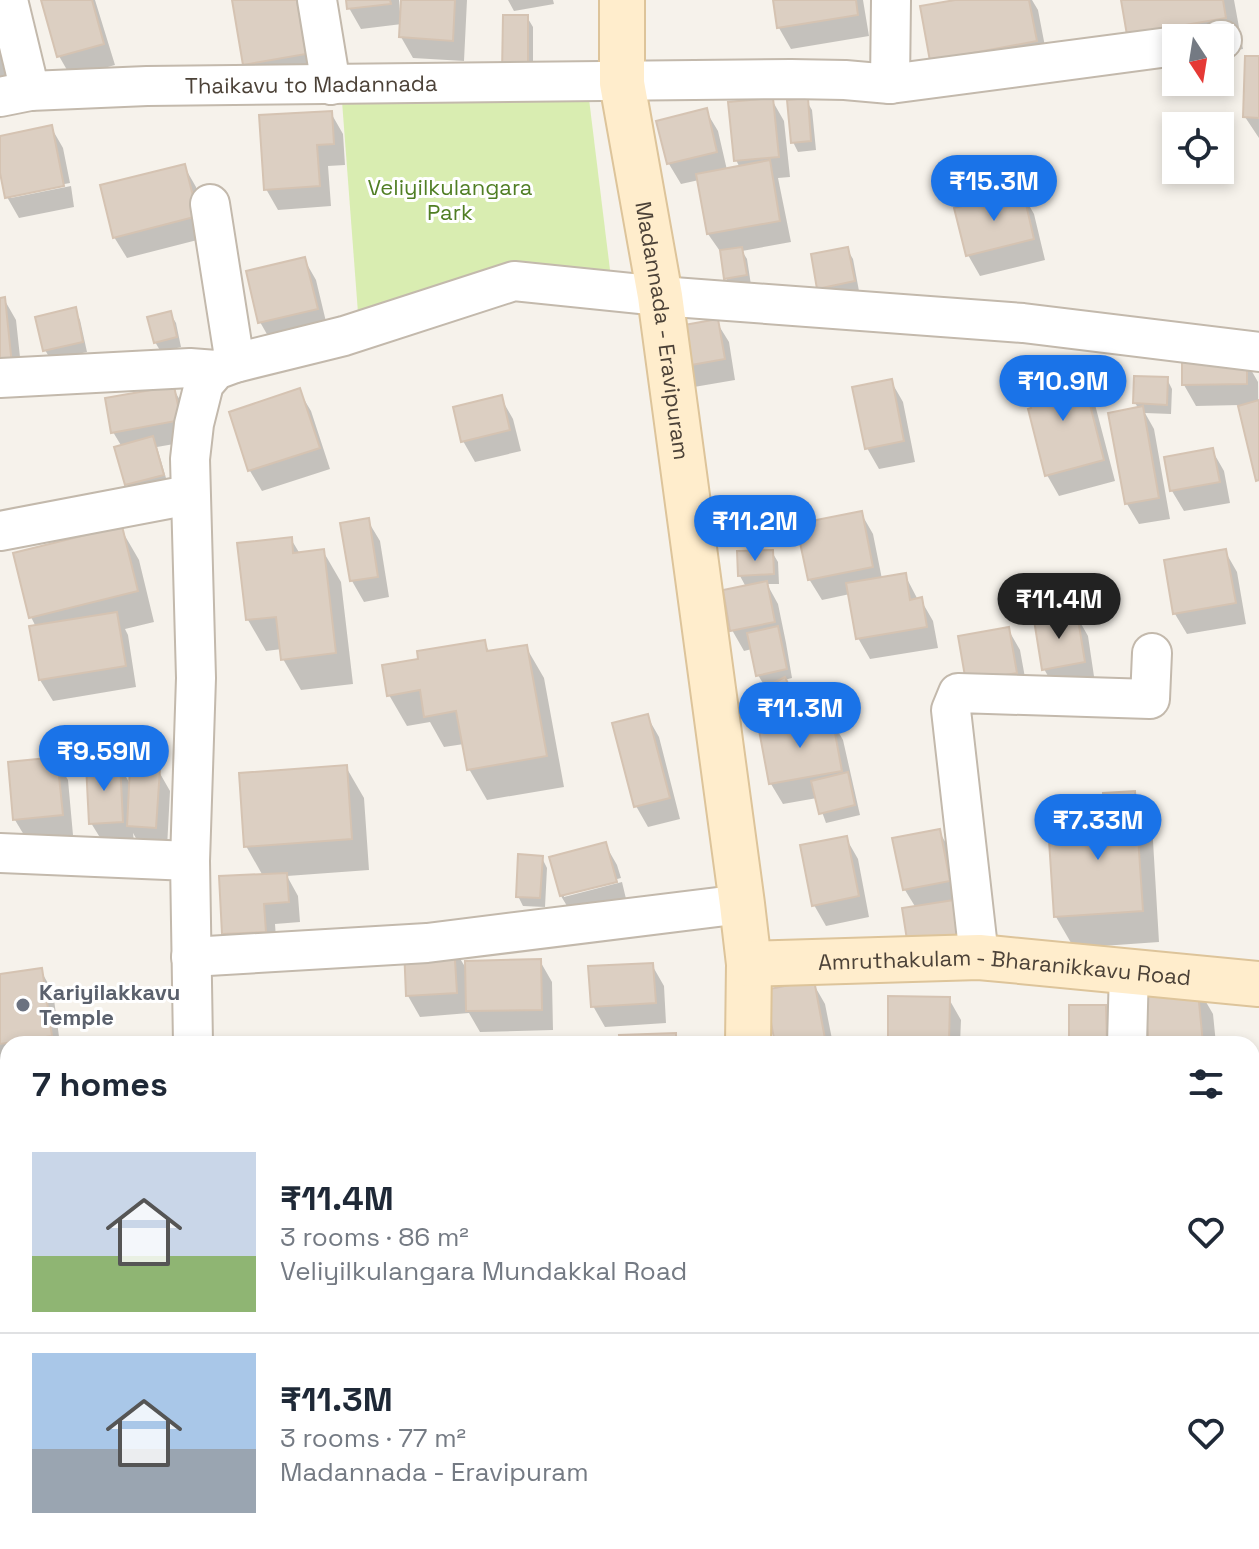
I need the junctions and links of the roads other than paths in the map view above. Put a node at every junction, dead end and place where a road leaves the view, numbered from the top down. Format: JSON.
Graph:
{"nodes":[{"id":1,"x":8,"y":0,"type":"edge"},
{"id":2,"x":317,"y":0,"type":"edge"},
{"id":3,"x":622,"y":0,"type":"edge"},
{"id":4,"x":891,"y":0,"type":"edge"},
{"id":5,"x":1162,"y":48,"type":"edge"},
{"id":6,"x":622,"y":83,"type":"junction"},
{"id":7,"x":890,"y":84,"type":"junction"},
{"id":8,"x":331,"y":85,"type":"junction"},
{"id":9,"x":15,"y":94,"type":"edge"},
{"id":10,"x":210,"y":204,"type":"dead end"},
{"id":11,"x":660,"y":296,"type":"junction"},
{"id":12,"x":1259,"y":352,"type":"edge"},
{"id":13,"x":225,"y":366,"type":"junction"},
{"id":14,"x":0,"y":378,"type":"edge"},
{"id":15,"x":189,"y":495,"type":"junction"},
{"id":16,"x":0,"y":531,"type":"edge"},
{"id":17,"x":1152,"y":653,"type":"dead end"},
{"id":18,"x":0,"y":853,"type":"edge"},
{"id":19,"x":190,"y":861,"type":"junction"},
{"id":20,"x":742,"y":904,"type":"junction"},
{"id":21,"x":191,"y":957,"type":"junction"},
{"id":22,"x":979,"y":957,"type":"junction"},
{"id":23,"x":749,"y":964,"type":"junction"},
{"id":24,"x":1129,"y":970,"type":"junction"},
{"id":25,"x":1259,"y":984,"type":"edge"},
{"id":26,"x":193,"y":1036,"type":"edge"},
{"id":27,"x":748,"y":1036,"type":"edge"},
{"id":28,"x":1127,"y":1036,"type":"edge"}],
"edges":[{"from":1,"to":9,"type":"street"},
{"from":2,"to":8,"type":"street"},
{"from":3,"to":6,"type":"main road","name":"Madannada - Eravipuram"},
{"from":4,"to":7,"type":"street"},
{"from":5,"to":7,"type":"street","name":"Thaikavu to Madannada"},
{"from":6,"to":7,"type":"street","name":"Thaikavu to Madannada"},
{"from":6,"to":8,"type":"street","name":"Thaikavu to Madannada"},
{"from":6,"to":11,"type":"main road","name":"Madannada - Eravipuram"},
{"from":8,"to":9,"type":"street","name":"Thaikavu to Madannada"},
{"from":10,"to":13,"type":"street"},
{"from":11,"to":12,"type":"street"},
{"from":11,"to":13,"type":"street"},
{"from":11,"to":20,"type":"main road","name":"Madannada - Eravipuram"},
{"from":13,"to":14,"type":"street"},
{"from":13,"to":15,"type":"street"},
{"from":15,"to":16,"type":"street"},
{"from":15,"to":19,"type":"street"},
{"from":17,"to":22,"type":"street"},
{"from":18,"to":19,"type":"street"},
{"from":19,"to":21,"type":"street"},
{"from":20,"to":21,"type":"street"},
{"from":20,"to":23,"type":"main road","name":"Madannada - Eravipuram"},
{"from":21,"to":26,"type":"street"},
{"from":22,"to":23,"type":"main road","name":"Amruthakulam - Bharanikkavu Road"},
{"from":22,"to":24,"type":"main road","name":"Amruthakulam - Bharanikkavu Road"},
{"from":23,"to":27,"type":"main road","name":"Madannada - Eravipuram"},
{"from":24,"to":25,"type":"main road","name":"Amruthakulam - Bharanikkavu Road"},
{"from":24,"to":28,"type":"street"}]}
